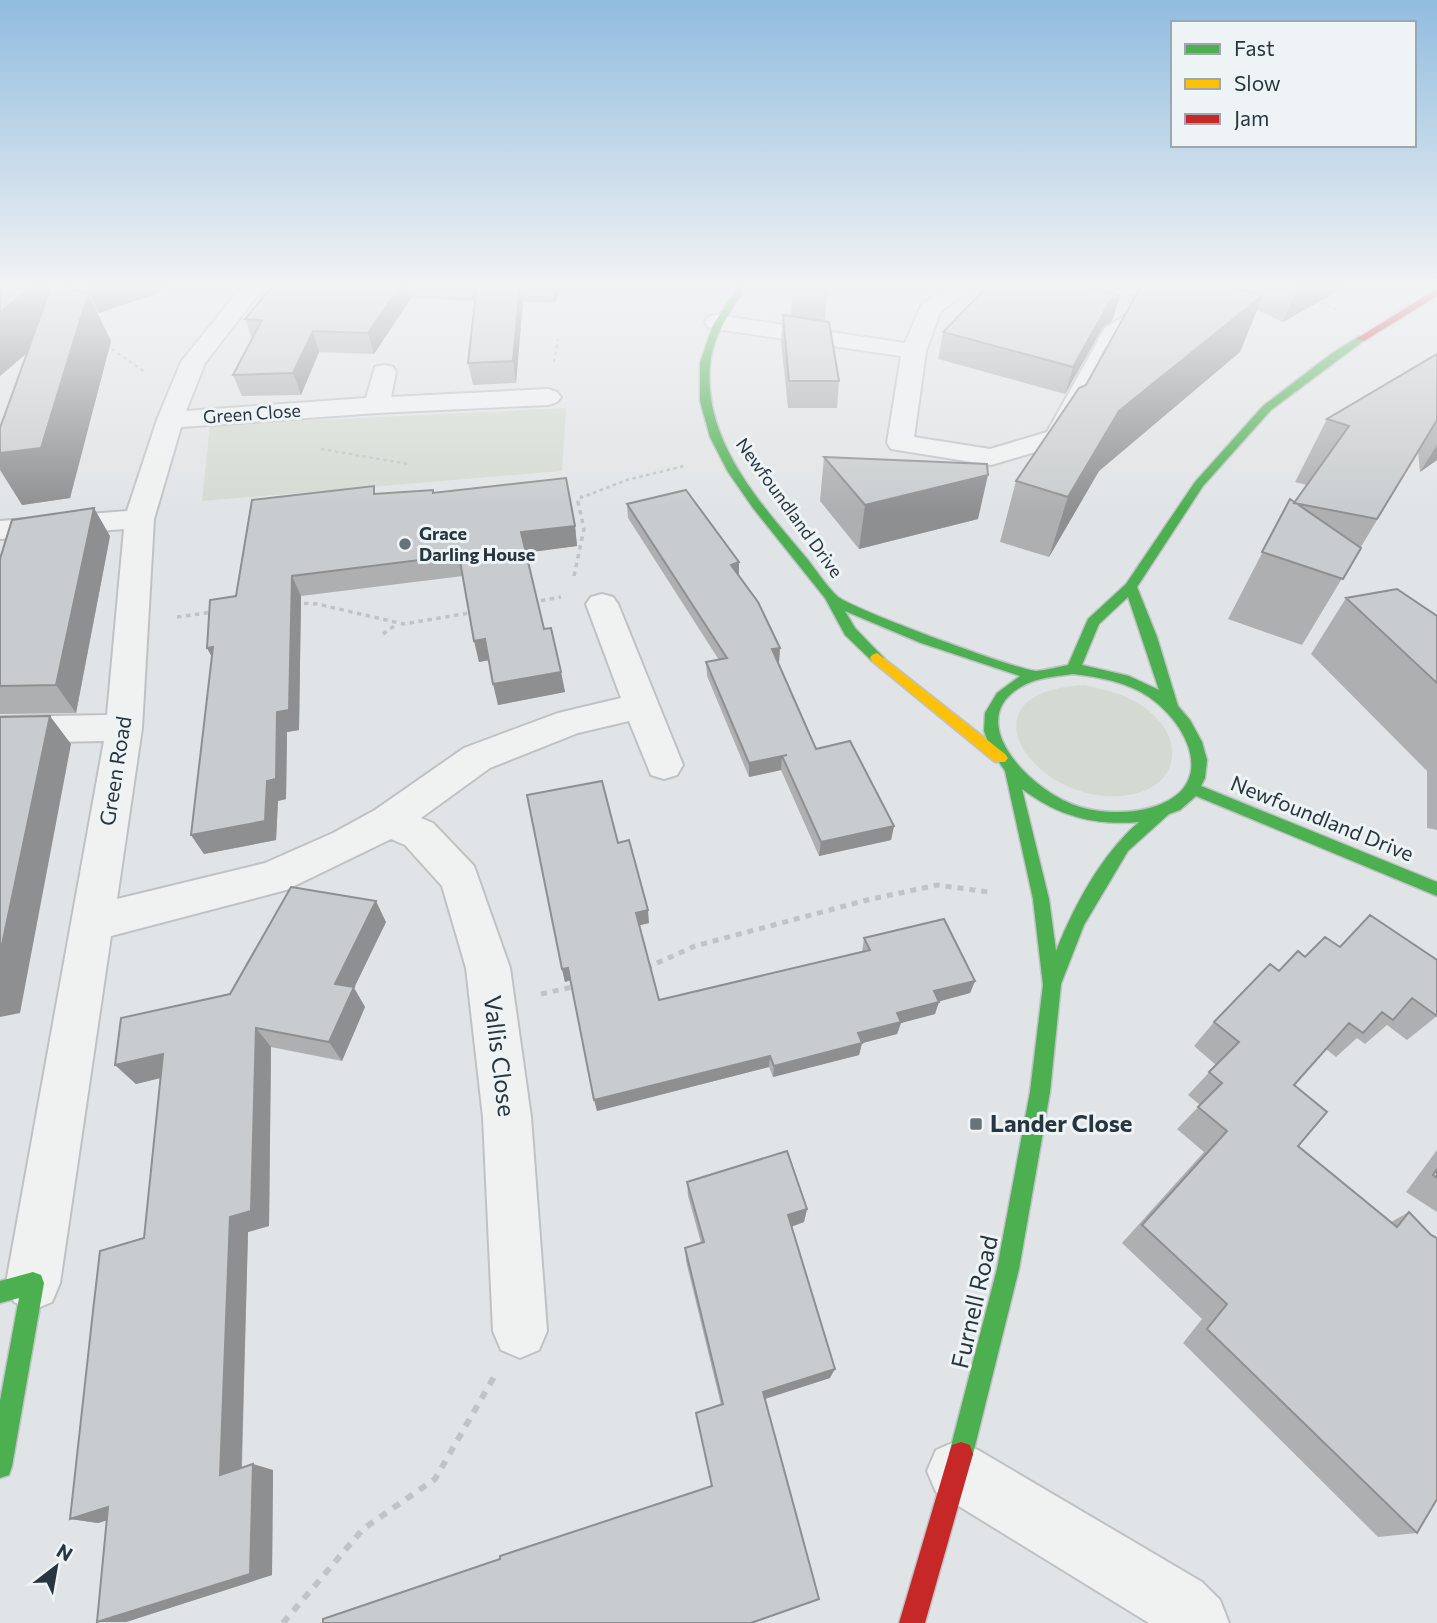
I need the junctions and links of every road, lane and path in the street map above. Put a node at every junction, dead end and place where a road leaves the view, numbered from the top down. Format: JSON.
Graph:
{"nodes":[{"id":1,"x":128,"y":360,"type":"edge"},
{"id":2,"x":195,"y":360,"type":"edge"},
{"id":3,"x":706,"y":360,"type":"edge"},
{"id":4,"x":913,"y":360,"type":"edge"},
{"id":5,"x":1099,"y":360,"type":"edge"},
{"id":6,"x":1329,"y":360,"type":"edge"},
{"id":7,"x":384,"y":372,"type":"dead end"},
{"id":8,"x":187,"y":376,"type":"junction"},
{"id":9,"x":548,"y":397,"type":"dead end"},
{"id":10,"x":377,"y":405,"type":"junction"},
{"id":11,"x":170,"y":420,"type":"junction"},
{"id":12,"x":318,"y":449,"type":"dead end"},
{"id":13,"x":727,"y":458,"type":"junction"},
{"id":14,"x":408,"y":464,"type":"dead end"},
{"id":15,"x":139,"y":519,"type":"junction"},
{"id":16,"x":0,"y":530,"type":"edge"},
{"id":17,"x":1131,"y":587,"type":"junction"},
{"id":18,"x":590,"y":599,"type":"junction"},
{"id":19,"x":832,"y":600,"type":"junction"},
{"id":20,"x":292,"y":603,"type":"edge"},
{"id":21,"x":529,"y":603,"type":"edge"},
{"id":22,"x":226,"y":611,"type":"edge"},
{"id":23,"x":477,"y":611,"type":"edge"},
{"id":24,"x":132,"y":622,"type":"junction"},
{"id":25,"x":398,"y":624,"type":"junction"},
{"id":26,"x":383,"y":634,"type":"dead end"},
{"id":27,"x":1073,"y":669,"type":"junction"},
{"id":28,"x":1032,"y":675,"type":"junction"},
{"id":29,"x":641,"y":706,"type":"junction"},
{"id":30,"x":1171,"y":707,"type":"junction"},
{"id":31,"x":124,"y":728,"type":"junction"},
{"id":32,"x":0,"y":730,"type":"edge"},
{"id":33,"x":1000,"y":758,"type":"junction"},
{"id":34,"x":664,"y":765,"type":"dead end"},
{"id":35,"x":1011,"y":773,"type":"junction"},
{"id":36,"x":1191,"y":788,"type":"junction"},
{"id":37,"x":1163,"y":810,"type":"junction"},
{"id":38,"x":389,"y":821,"type":"junction"},
{"id":39,"x":1437,"y":889,"type":"edge"},
{"id":40,"x":1041,"y":899,"type":"junction"},
{"id":41,"x":92,"y":923,"type":"junction"},
{"id":42,"x":640,"y":970,"type":"edge"},
{"id":43,"x":580,"y":985,"type":"edge"},
{"id":44,"x":1052,"y":985,"type":"junction"},
{"id":45,"x":492,"y":1004,"type":"junction"},
{"id":46,"x":17,"y":1288,"type":"edge"},
{"id":47,"x":520,"y":1331,"type":"joint"},
{"id":48,"x":0,"y":1466,"type":"edge"},
{"id":49,"x":957,"y":1471,"type":"junction"},
{"id":50,"x":283,"y":1623,"type":"edge"},
{"id":51,"x":912,"y":1623,"type":"edge"},
{"id":52,"x":1197,"y":1623,"type":"edge"}],
"edges":[{"from":1,"to":8,"type":"path"},
{"from":2,"to":8,"type":"street","name":"Green Road"},
{"from":3,"to":13,"type":"street","name":"Newfoundland Drive"},
{"from":4,"to":5,"type":"street"},
{"from":6,"to":17,"type":"street"},
{"from":7,"to":10,"type":"street"},
{"from":8,"to":11,"type":"street","name":"Green Road"},
{"from":9,"to":10,"type":"street","name":"Green Close"},
{"from":10,"to":11,"type":"street","name":"Green Close"},
{"from":11,"to":15,"type":"street","name":"Green Road"},
{"from":12,"to":14,"type":"path"},
{"from":13,"to":18,"type":"path"},
{"from":13,"to":19,"type":"street","name":"Newfoundland Drive"},
{"from":15,"to":16,"type":"street"},
{"from":15,"to":24,"type":"street","name":"Green Road"},
{"from":17,"to":27,"type":"street"},
{"from":17,"to":30,"type":"street"},
{"from":18,"to":21,"type":"path"},
{"from":18,"to":29,"type":"street"},
{"from":19,"to":28,"type":"street","name":"Newfoundland Drive"},
{"from":19,"to":33,"type":"street","name":"Newfoundland Drive"},
{"from":20,"to":25,"type":"path"},
{"from":22,"to":24,"type":"path"},
{"from":23,"to":25,"type":"path"},
{"from":24,"to":31,"type":"street","name":"Green Road"},
{"from":25,"to":26,"type":"path"},
{"from":27,"to":28,"type":"street","name":"Newfoundland Drive"},
{"from":27,"to":30,"type":"street","name":"Newfoundland Drive"},
{"from":28,"to":33,"type":"street","name":"Newfoundland Drive"},
{"from":29,"to":34,"type":"street"},
{"from":29,"to":38,"type":"street"},
{"from":30,"to":36,"type":"street","name":"Newfoundland Drive"},
{"from":31,"to":32,"type":"street"},
{"from":31,"to":41,"type":"street","name":"Green Road"},
{"from":33,"to":35,"type":"street","name":"Newfoundland Drive"},
{"from":35,"to":37,"type":"street","name":"Newfoundland Drive"},
{"from":35,"to":40,"type":"street","name":"Furnell Road"},
{"from":36,"to":37,"type":"street","name":"Newfoundland Drive"},
{"from":36,"to":39,"type":"street","name":"Newfoundland Drive"},
{"from":37,"to":44,"type":"street","name":"Furnell Road"},
{"from":38,"to":41,"type":"street"},
{"from":38,"to":45,"type":"street","name":"Vallis Close"},
{"from":40,"to":42,"type":"path"},
{"from":40,"to":44,"type":"street","name":"Furnell Road"},
{"from":41,"to":46,"type":"street","name":"Green Road"},
{"from":43,"to":45,"type":"path"},
{"from":44,"to":49,"type":"street","name":"Furnell Road"},
{"from":45,"to":47,"type":"street","name":"Vallis Close"},
{"from":46,"to":48,"type":"street"},
{"from":47,"to":50,"type":"path"},
{"from":49,"to":51,"type":"street","name":"Furnell Road"},
{"from":49,"to":52,"type":"street"}]}
